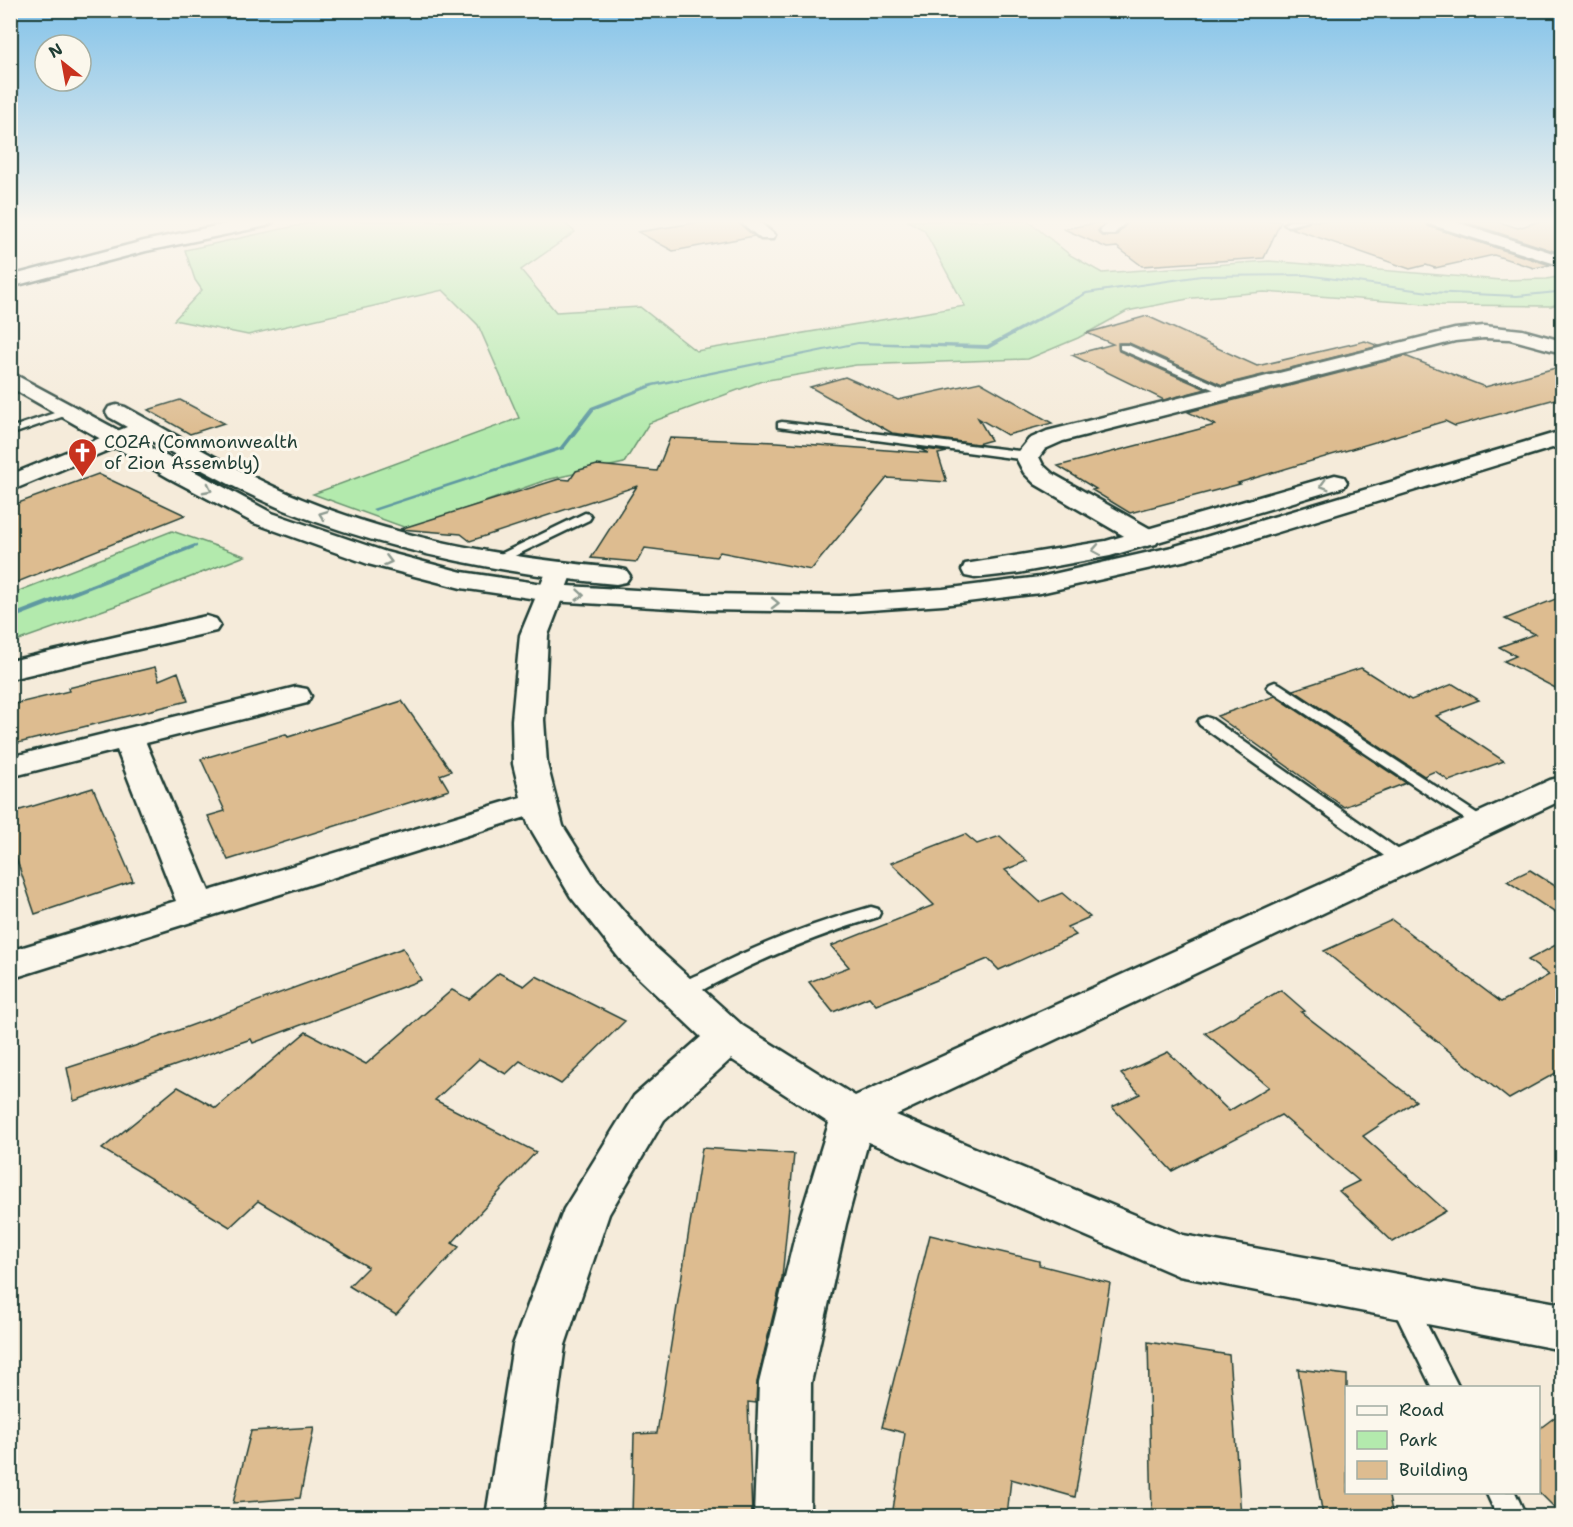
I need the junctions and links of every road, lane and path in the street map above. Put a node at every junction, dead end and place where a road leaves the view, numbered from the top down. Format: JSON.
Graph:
{"nodes":[{"id":1,"x":1124,"y":347,"type":"dead end"},
{"id":2,"x":1563,"y":347,"type":"edge"},
{"id":3,"x":10,"y":353,"type":"edge"},
{"id":4,"x":14,"y":384,"type":"edge"},
{"id":5,"x":1228,"y":393,"type":"junction"},
{"id":6,"x":69,"y":411,"type":"junction"},
{"id":7,"x":1563,"y":418,"type":"edge"},
{"id":8,"x":782,"y":425,"type":"dead end"},
{"id":9,"x":144,"y":427,"type":"junction"},
{"id":10,"x":10,"y":432,"type":"edge"},
{"id":11,"x":116,"y":437,"type":"junction"},
{"id":12,"x":1563,"y":438,"type":"edge"},
{"id":13,"x":1028,"y":456,"type":"junction"},
{"id":14,"x":10,"y":484,"type":"edge"},
{"id":15,"x":585,"y":517,"type":"dead end"},
{"id":16,"x":1148,"y":538,"type":"junction"},
{"id":17,"x":491,"y":562,"type":"junction"},
{"id":18,"x":555,"y":581,"type":"junction"},
{"id":19,"x":206,"y":625,"type":"dead end"},
{"id":20,"x":10,"y":670,"type":"edge"},
{"id":21,"x":1275,"y":687,"type":"dead end"},
{"id":22,"x":296,"y":696,"type":"dead end"},
{"id":23,"x":1206,"y":722,"type":"dead end"},
{"id":24,"x":128,"y":738,"type":"junction"},
{"id":25,"x":10,"y":767,"type":"edge"},
{"id":26,"x":1563,"y":787,"type":"edge"},
{"id":27,"x":540,"y":802,"type":"junction"},
{"id":28,"x":1484,"y":824,"type":"junction"},
{"id":29,"x":1403,"y":861,"type":"junction"},
{"id":30,"x":197,"y":908,"type":"junction"},
{"id":31,"x":871,"y":913,"type":"dead end"},
{"id":32,"x":10,"y":965,"type":"edge"},
{"id":33,"x":681,"y":993,"type":"junction"},
{"id":34,"x":728,"y":1037,"type":"junction"},
{"id":35,"x":853,"y":1116,"type":"junction"},
{"id":36,"x":1398,"y":1296,"type":"junction"},
{"id":37,"x":1563,"y":1327,"type":"edge"},
{"id":38,"x":1445,"y":1386,"type":"edge"},
{"id":39,"x":1501,"y":1494,"type":"edge"},
{"id":40,"x":514,"y":1516,"type":"edge"},
{"id":41,"x":782,"y":1516,"type":"edge"},
{"id":42,"x":1512,"y":1516,"type":"edge"}],
"edges":[{"from":1,"to":5,"type":"lane"},
{"from":2,"to":5,"type":"street"},
{"from":3,"to":9,"type":"street"},
{"from":4,"to":6,"type":"street"},
{"from":5,"to":13,"type":"street"},
{"from":6,"to":10,"type":"lane"},
{"from":6,"to":11,"type":"street"},
{"from":7,"to":16,"type":"street","one_way":true},
{"from":8,"to":13,"type":"lane"},
{"from":9,"to":11,"type":"street"},
{"from":17,"to":9,"type":"street","one_way":true},
{"from":11,"to":14,"type":"street"},
{"from":11,"to":18,"type":"street","one_way":true},
{"from":18,"to":12,"type":"street","one_way":true},
{"from":13,"to":16,"type":"street"},
{"from":15,"to":17,"type":"lane"},
{"from":16,"to":18,"type":"street","one_way":true},
{"from":17,"to":18,"type":"street"},
{"from":18,"to":27,"type":"street"},
{"from":19,"to":20,"type":"street"},
{"from":21,"to":28,"type":"lane"},
{"from":22,"to":24,"type":"street"},
{"from":23,"to":29,"type":"lane"},
{"from":24,"to":25,"type":"street"},
{"from":24,"to":30,"type":"street"},
{"from":26,"to":28,"type":"street"},
{"from":27,"to":30,"type":"street"},
{"from":27,"to":33,"type":"street"},
{"from":28,"to":29,"type":"street"},
{"from":29,"to":35,"type":"street"},
{"from":30,"to":32,"type":"street"},
{"from":31,"to":33,"type":"lane"},
{"from":33,"to":34,"type":"street"},
{"from":34,"to":35,"type":"street"},
{"from":34,"to":40,"type":"street"},
{"from":35,"to":36,"type":"street"},
{"from":35,"to":41,"type":"street"},
{"from":36,"to":37,"type":"street"},
{"from":36,"to":38,"type":"lane"},
{"from":39,"to":42,"type":"lane"}]}
